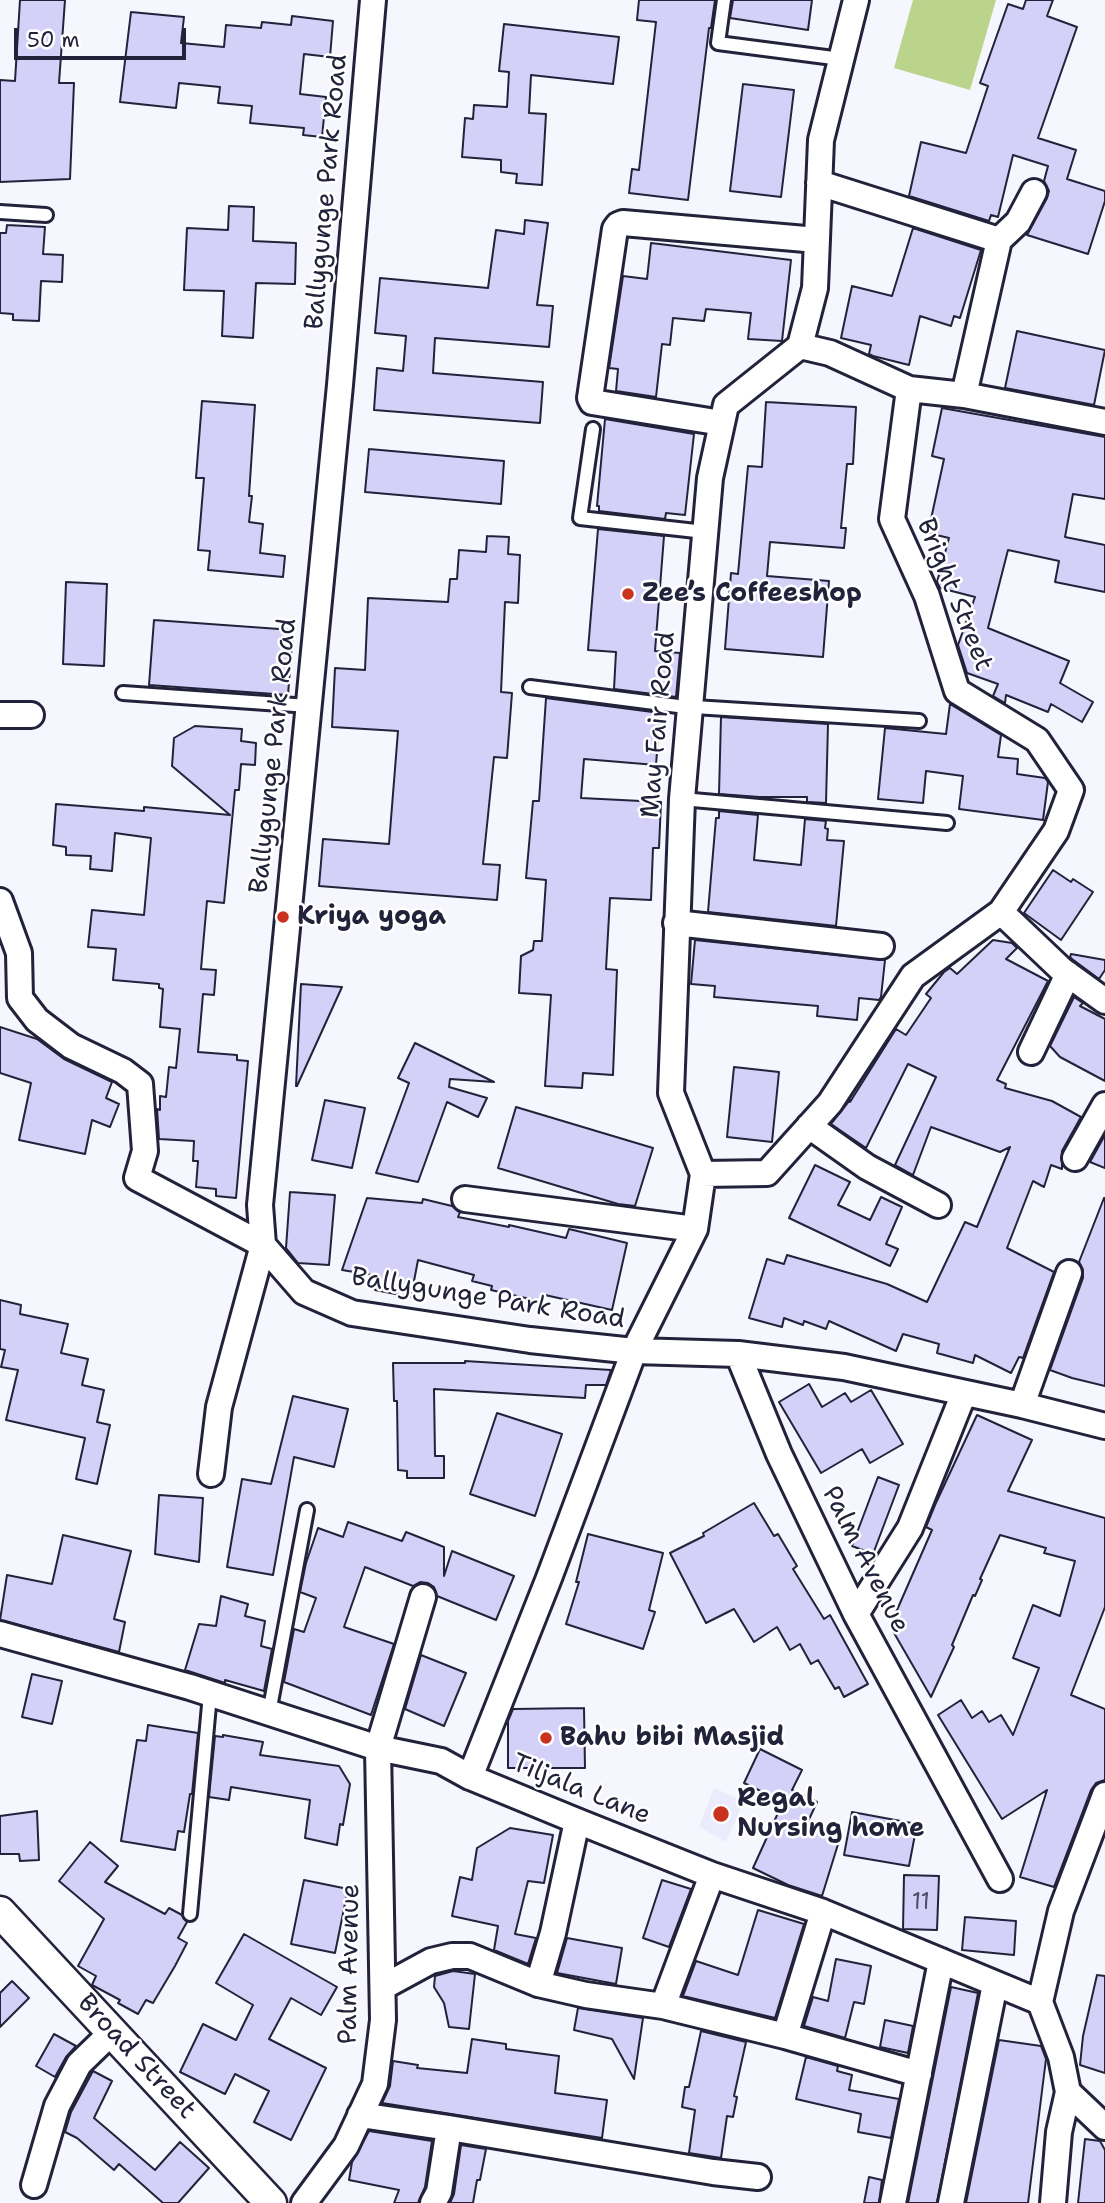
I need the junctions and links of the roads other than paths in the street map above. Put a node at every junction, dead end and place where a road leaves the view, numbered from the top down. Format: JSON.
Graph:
{"nodes":[{"id":1,"x":373,"y":0,"type":"edge"},
{"id":2,"x":724,"y":0,"type":"edge"},
{"id":3,"x":856,"y":0,"type":"edge"},
{"id":4,"x":841,"y":59,"type":"junction"},
{"id":5,"x":819,"y":183,"type":"junction"},
{"id":6,"x":1034,"y":192,"type":"dead end"},
{"id":7,"x":0,"y":212,"type":"edge"},
{"id":8,"x":46,"y":215,"type":"dead end"},
{"id":9,"x":817,"y":240,"type":"junction"},
{"id":10,"x":999,"y":240,"type":"junction"},
{"id":11,"x":800,"y":346,"type":"junction"},
{"id":12,"x":909,"y":389,"type":"junction"},
{"id":13,"x":964,"y":396,"type":"junction"},
{"id":14,"x":1105,"y":422,"type":"edge"},
{"id":15,"x":722,"y":424,"type":"junction"},
{"id":16,"x":593,"y":429,"type":"dead end"},
{"id":17,"x":705,"y":531,"type":"junction"},
{"id":18,"x":530,"y":687,"type":"dead end"},
{"id":19,"x":122,"y":693,"type":"dead end"},
{"id":20,"x":309,"y":706,"type":"junction"},
{"id":21,"x":690,"y":706,"type":"junction"},
{"id":22,"x":0,"y":715,"type":"edge"},
{"id":23,"x":31,"y":715,"type":"dead end"},
{"id":24,"x":919,"y":721,"type":"dead end"},
{"id":25,"x":682,"y":799,"type":"junction"},
{"id":26,"x":947,"y":823,"type":"dead end"},
{"id":27,"x":0,"y":901,"type":"edge"},
{"id":28,"x":1001,"y":912,"type":"junction"},
{"id":29,"x":676,"y":923,"type":"junction"},
{"id":30,"x":881,"y":947,"type":"dead end"},
{"id":31,"x":1068,"y":974,"type":"junction"},
{"id":32,"x":1105,"y":1001,"type":"edge"},
{"id":33,"x":1031,"y":1052,"type":"dead end"},
{"id":34,"x":1105,"y":1105,"type":"edge"},
{"id":35,"x":810,"y":1126,"type":"junction"},
{"id":36,"x":1074,"y":1158,"type":"dead end"},
{"id":37,"x":703,"y":1174,"type":"junction"},
{"id":38,"x":465,"y":1199,"type":"dead end"},
{"id":39,"x":938,"y":1205,"type":"dead end"},
{"id":40,"x":695,"y":1229,"type":"junction"},
{"id":41,"x":263,"y":1245,"type":"junction"},
{"id":42,"x":1069,"y":1273,"type":"dead end"},
{"id":43,"x":634,"y":1352,"type":"junction"},
{"id":44,"x":738,"y":1354,"type":"junction"},
{"id":45,"x":964,"y":1392,"type":"junction"},
{"id":46,"x":1022,"y":1405,"type":"junction"},
{"id":47,"x":1105,"y":1426,"type":"edge"},
{"id":48,"x":211,"y":1474,"type":"dead end"},
{"id":49,"x":307,"y":1510,"type":"dead end"},
{"id":50,"x":423,"y":1597,"type":"dead end"},
{"id":51,"x":856,"y":1614,"type":"junction"},
{"id":52,"x":0,"y":1634,"type":"edge"},
{"id":53,"x":210,"y":1694,"type":"junction"},
{"id":54,"x":269,"y":1713,"type":"junction"},
{"id":55,"x":378,"y":1748,"type":"junction"},
{"id":56,"x":470,"y":1777,"type":"junction"},
{"id":57,"x":1105,"y":1794,"type":"edge"},
{"id":58,"x":577,"y":1821,"type":"junction"},
{"id":59,"x":712,"y":1875,"type":"junction"},
{"id":60,"x":1000,"y":1879,"type":"dead end"},
{"id":61,"x":0,"y":1912,"type":"edge"},
{"id":62,"x":823,"y":1912,"type":"junction"},
{"id":63,"x":190,"y":1914,"type":"dead end"},
{"id":64,"x":941,"y":1961,"type":"junction"},
{"id":65,"x":538,"y":1984,"type":"junction"},
{"id":66,"x":995,"y":1984,"type":"junction"},
{"id":67,"x":383,"y":1987,"type":"junction"},
{"id":68,"x":1040,"y":2002,"type":"junction"},
{"id":69,"x":663,"y":2006,"type":"junction"},
{"id":70,"x":112,"y":2032,"type":"junction"},
{"id":71,"x":785,"y":2036,"type":"junction"},
{"id":72,"x":919,"y":2074,"type":"junction"},
{"id":73,"x":1068,"y":2092,"type":"junction"},
{"id":74,"x":360,"y":2115,"type":"junction"},
{"id":75,"x":1105,"y":2127,"type":"edge"},
{"id":76,"x":449,"y":2128,"type":"junction"},
{"id":77,"x":758,"y":2177,"type":"dead end"},
{"id":78,"x":34,"y":2185,"type":"dead end"},
{"id":79,"x":271,"y":2203,"type":"edge"},
{"id":80,"x":304,"y":2203,"type":"edge"},
{"id":81,"x":433,"y":2203,"type":"edge"},
{"id":82,"x":893,"y":2203,"type":"edge"},
{"id":83,"x":951,"y":2203,"type":"edge"},
{"id":84,"x":1054,"y":2203,"type":"edge"}],
"edges":[{"from":1,"to":20,"type":"street","name":"Ballygunge Park Road"},
{"from":2,"to":4,"type":"lane"},
{"from":3,"to":4,"type":"street"},
{"from":4,"to":5,"type":"street"},
{"from":5,"to":9,"type":"street"},
{"from":5,"to":10,"type":"street"},
{"from":6,"to":10,"type":"street"},
{"from":7,"to":8,"type":"lane"},
{"from":9,"to":11,"type":"street"},
{"from":9,"to":15,"type":"street"},
{"from":10,"to":13,"type":"street"},
{"from":11,"to":12,"type":"street"},
{"from":11,"to":15,"type":"street","name":"May Fair Road"},
{"from":12,"to":13,"type":"street"},
{"from":12,"to":28,"type":"street","name":"Bright Street"},
{"from":13,"to":14,"type":"street"},
{"from":15,"to":17,"type":"street","name":"May Fair Road"},
{"from":16,"to":17,"type":"lane"},
{"from":17,"to":21,"type":"street","name":"May Fair Road"},
{"from":18,"to":21,"type":"lane"},
{"from":19,"to":20,"type":"lane"},
{"from":20,"to":41,"type":"street","name":"Ballygunge Park Road"},
{"from":21,"to":24,"type":"lane"},
{"from":21,"to":25,"type":"street","name":"May Fair Road"},
{"from":22,"to":23,"type":"street"},
{"from":25,"to":26,"type":"lane"},
{"from":25,"to":29,"type":"street","name":"May Fair Road"},
{"from":27,"to":41,"type":"street"},
{"from":28,"to":31,"type":"street"},
{"from":28,"to":35,"type":"street","name":"Bright Street"},
{"from":29,"to":30,"type":"street"},
{"from":29,"to":37,"type":"street","name":"May Fair Road"},
{"from":31,"to":32,"type":"street"},
{"from":31,"to":33,"type":"street"},
{"from":34,"to":36,"type":"street"},
{"from":35,"to":37,"type":"street","name":"Bright Street"},
{"from":35,"to":39,"type":"street"},
{"from":37,"to":40,"type":"street","name":"May Fair Road"},
{"from":38,"to":40,"type":"street"},
{"from":40,"to":43,"type":"street","name":"May Fair Road"},
{"from":41,"to":43,"type":"street","name":"Ballygunge Park Road"},
{"from":41,"to":48,"type":"street"},
{"from":42,"to":46,"type":"street"},
{"from":43,"to":44,"type":"street"},
{"from":43,"to":56,"type":"street","name":"May Fair Road"},
{"from":44,"to":45,"type":"street"},
{"from":44,"to":51,"type":"street","name":"Palm Avenue"},
{"from":45,"to":46,"type":"street"},
{"from":45,"to":51,"type":"street"},
{"from":46,"to":47,"type":"street"},
{"from":49,"to":54,"type":"lane"},
{"from":50,"to":55,"type":"street","name":"Palm Avenue"},
{"from":51,"to":60,"type":"street","name":"Palm Avenue"},
{"from":52,"to":53,"type":"street","name":"Tiljala Lane"},
{"from":53,"to":54,"type":"street","name":"Tiljala Lane"},
{"from":53,"to":63,"type":"lane"},
{"from":54,"to":55,"type":"street","name":"Tiljala Lane"},
{"from":55,"to":56,"type":"street","name":"Tiljala Lane"},
{"from":55,"to":67,"type":"street","name":"Palm Avenue"},
{"from":56,"to":58,"type":"street","name":"Tiljala Lane"},
{"from":57,"to":68,"type":"street"},
{"from":58,"to":59,"type":"street","name":"Tiljala Lane"},
{"from":58,"to":65,"type":"street"},
{"from":59,"to":62,"type":"street","name":"Tiljala Lane"},
{"from":59,"to":69,"type":"street"},
{"from":61,"to":70,"type":"street","name":"Broad Street"},
{"from":62,"to":64,"type":"street","name":"Tiljala Lane"},
{"from":62,"to":71,"type":"street"},
{"from":64,"to":66,"type":"street","name":"Tiljala Lane"},
{"from":64,"to":72,"type":"street"},
{"from":65,"to":67,"type":"street"},
{"from":65,"to":69,"type":"street"},
{"from":66,"to":68,"type":"street","name":"Tiljala Lane"},
{"from":66,"to":83,"type":"street"},
{"from":67,"to":74,"type":"street","name":"Palm Avenue"},
{"from":68,"to":73,"type":"street"},
{"from":69,"to":71,"type":"street"},
{"from":70,"to":78,"type":"street"},
{"from":70,"to":79,"type":"street","name":"Broad Street"},
{"from":71,"to":72,"type":"street"},
{"from":72,"to":82,"type":"street"},
{"from":73,"to":75,"type":"street"},
{"from":73,"to":84,"type":"street"},
{"from":74,"to":76,"type":"street"},
{"from":74,"to":80,"type":"street","name":"Palm Avenue"},
{"from":76,"to":77,"type":"street"},
{"from":76,"to":81,"type":"street"}]}
